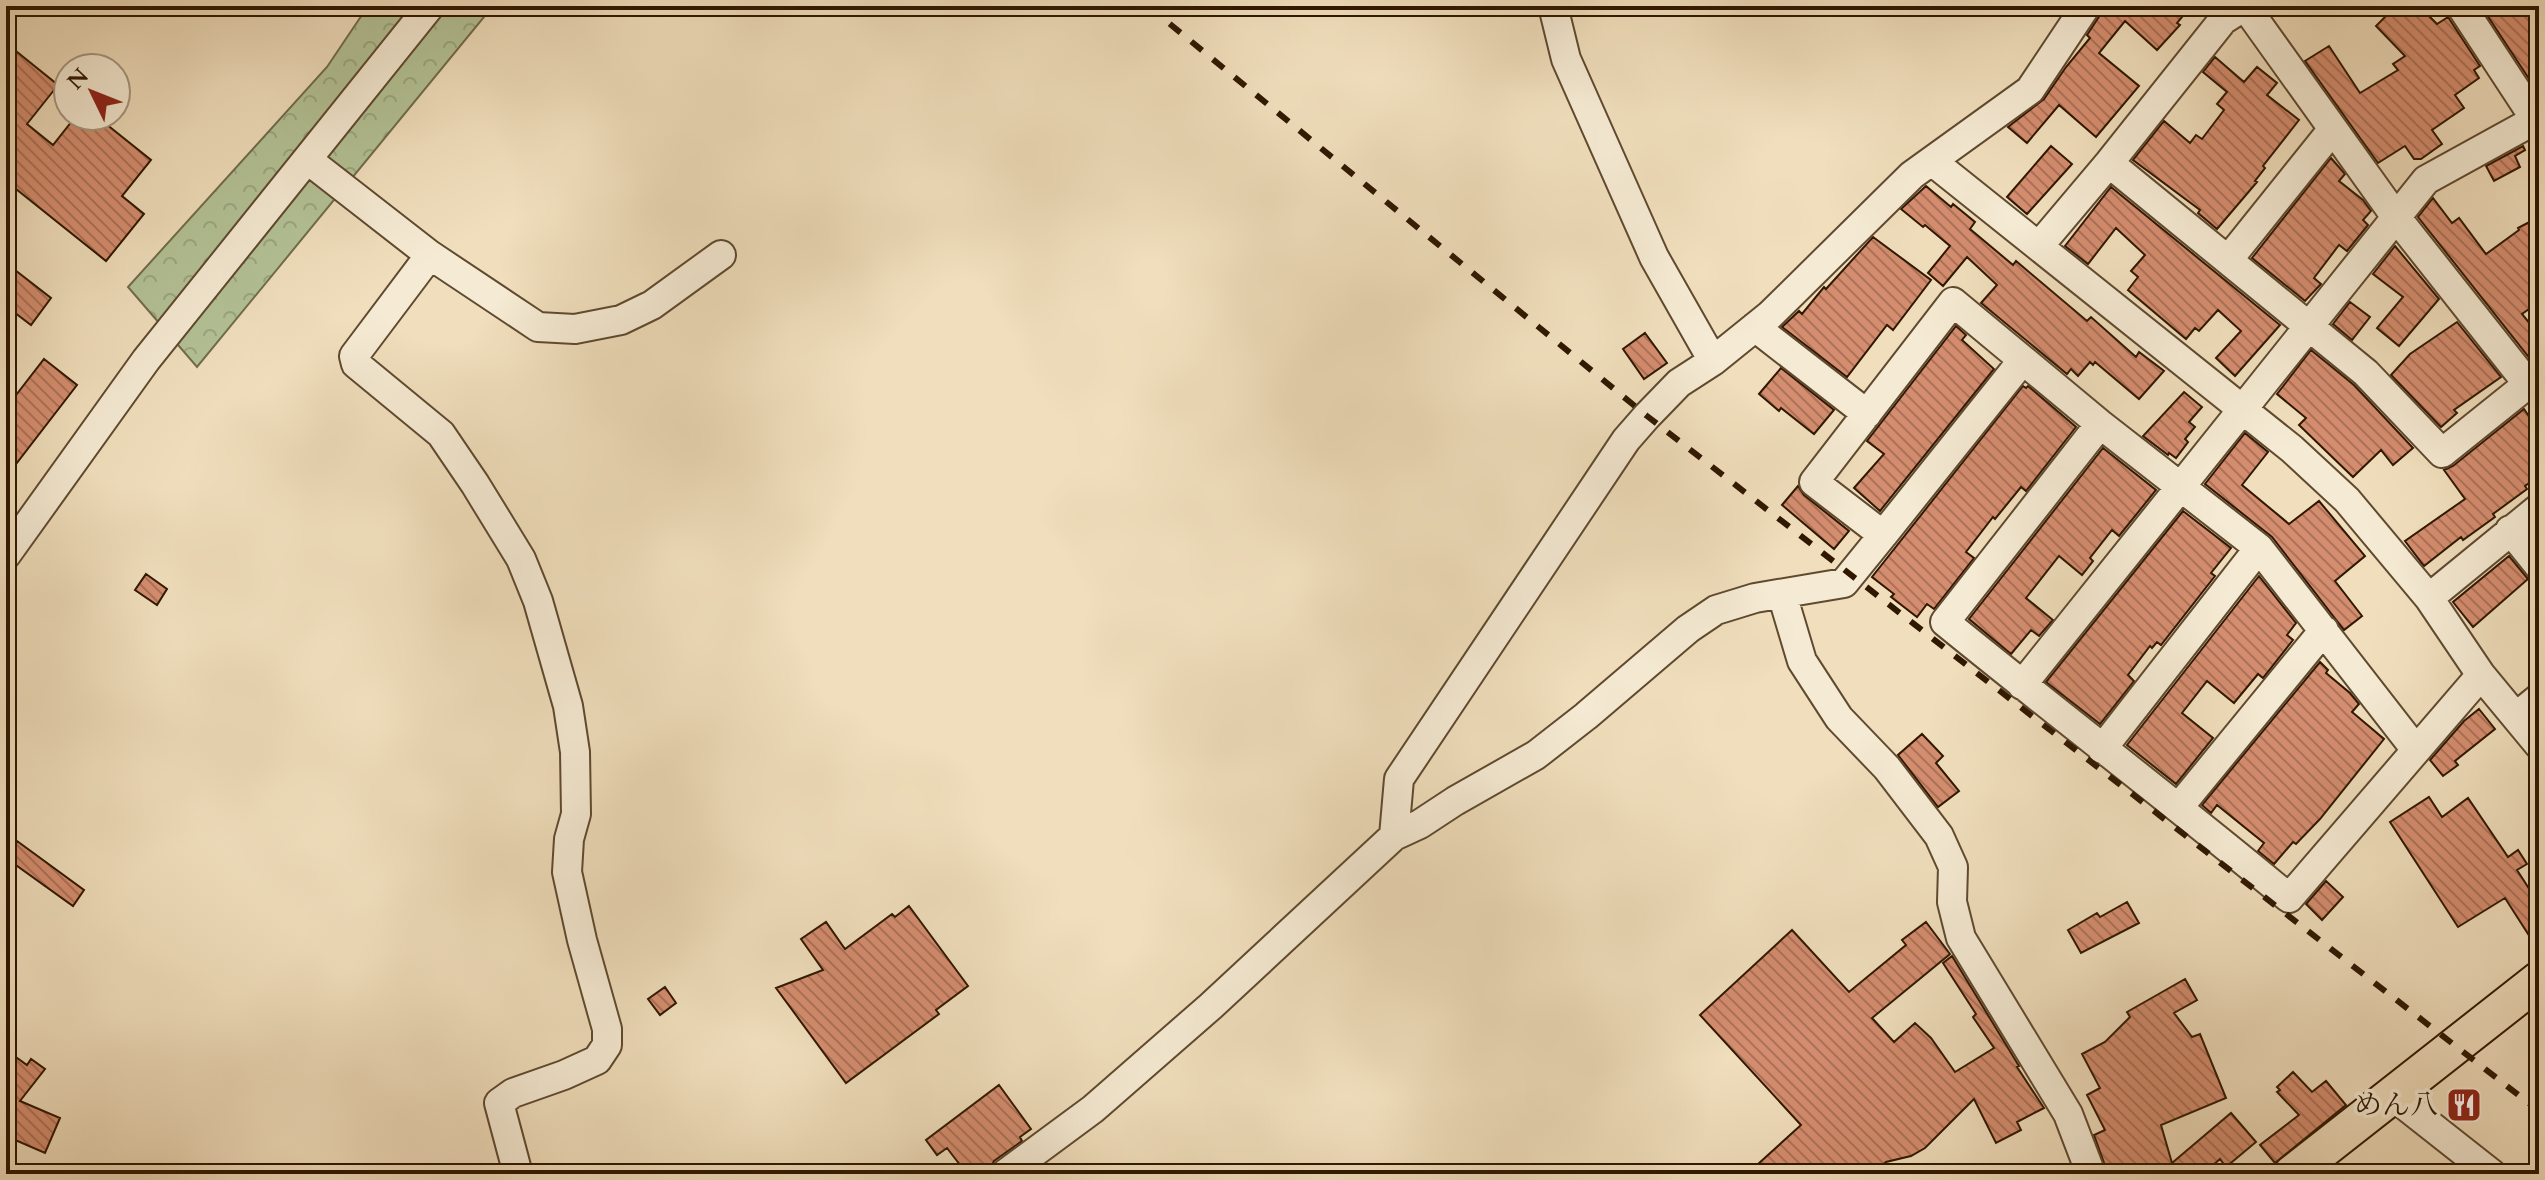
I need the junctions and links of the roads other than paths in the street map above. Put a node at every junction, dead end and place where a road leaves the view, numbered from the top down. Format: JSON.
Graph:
{"nodes":[{"id":1,"x":430,"y":6,"type":"edge"},
{"id":2,"x":1553,"y":6,"type":"edge"},
{"id":3,"x":2086,"y":6,"type":"edge"},
{"id":4,"x":2245,"y":6,"type":"edge"},
{"id":5,"x":2461,"y":6,"type":"edge"},
{"id":6,"x":2537,"y":122,"type":"edge"},
{"id":7,"x":2333,"y":129,"type":"junction"},
{"id":8,"x":308,"y":160,"type":"junction"},
{"id":9,"x":1933,"y":162,"type":"junction"},
{"id":10,"x":2109,"y":163,"type":"junction"},
{"id":11,"x":2396,"y":217,"type":"junction"},
{"id":12,"x":2039,"y":246,"type":"junction"},
{"id":13,"x":430,"y":255,"type":"junction"},
{"id":14,"x":721,"y":255,"type":"dead end"},
{"id":15,"x":2228,"y":260,"type":"junction"},
{"id":16,"x":2310,"y":326,"type":"junction"},
{"id":17,"x":1755,"y":327,"type":"junction"},
{"id":18,"x":1713,"y":361,"type":"junction"},
{"id":19,"x":2022,"y":361,"type":"junction"},
{"id":20,"x":2533,"y":392,"type":"edge"},
{"id":21,"x":2243,"y":409,"type":"junction"},
{"id":22,"x":1867,"y":414,"type":"junction"},
{"id":23,"x":2100,"y":424,"type":"junction"},
{"id":24,"x":2181,"y":487,"type":"junction"},
{"id":25,"x":2539,"y":508,"type":"edge"},
{"id":26,"x":2510,"y":530,"type":"junction"},
{"id":27,"x":1883,"y":535,"type":"junction"},
{"id":28,"x":2259,"y":548,"type":"junction"},
{"id":29,"x":6,"y":555,"type":"edge"},
{"id":30,"x":2539,"y":566,"type":"edge"},
{"id":31,"x":1782,"y":594,"type":"junction"},
{"id":32,"x":2429,"y":598,"type":"junction"},
{"id":33,"x":2324,"y":630,"type":"junction"},
{"id":34,"x":2481,"y":675,"type":"junction"},
{"id":35,"x":2022,"y":685,"type":"junction"},
{"id":36,"x":2528,"y":707,"type":"edge"},
{"id":37,"x":2539,"y":745,"type":"edge"},
{"id":38,"x":2102,"y":749,"type":"junction"},
{"id":39,"x":2416,"y":750,"type":"junction"},
{"id":40,"x":2179,"y":807,"type":"junction"},
{"id":41,"x":1394,"y":836,"type":"junction"},
{"id":42,"x":2538,"y":985,"type":"edge"},
{"id":43,"x":2393,"y":1096,"type":"junction"},
{"id":44,"x":518,"y":1174,"type":"edge"},
{"id":45,"x":1005,"y":1174,"type":"edge"},
{"id":46,"x":2091,"y":1174,"type":"edge"},
{"id":47,"x":2292,"y":1174,"type":"edge"},
{"id":48,"x":2492,"y":1174,"type":"edge"}],
"edges":[{"from":1,"to":8,"type":"street"},
{"from":2,"to":18,"type":"street"},
{"from":3,"to":9,"type":"street"},
{"from":4,"to":7,"type":"street"},
{"from":4,"to":10,"type":"street"},
{"from":5,"to":6,"type":"street"},
{"from":6,"to":11,"type":"street"},
{"from":7,"to":11,"type":"street"},
{"from":7,"to":15,"type":"street"},
{"from":8,"to":13,"type":"street"},
{"from":8,"to":29,"type":"street"},
{"from":9,"to":12,"type":"street"},
{"from":9,"to":17,"type":"street"},
{"from":10,"to":12,"type":"street"},
{"from":10,"to":15,"type":"street"},
{"from":11,"to":16,"type":"street"},
{"from":11,"to":20,"type":"street"},
{"from":12,"to":21,"type":"street"},
{"from":13,"to":14,"type":"street"},
{"from":13,"to":44,"type":"street"},
{"from":15,"to":16,"type":"street"},
{"from":16,"to":20,"type":"street"},
{"from":16,"to":21,"type":"street"},
{"from":17,"to":18,"type":"street"},
{"from":17,"to":22,"type":"street"},
{"from":18,"to":41,"type":"street"},
{"from":19,"to":22,"type":"street"},
{"from":19,"to":23,"type":"street"},
{"from":19,"to":27,"type":"street"},
{"from":21,"to":24,"type":"street"},
{"from":21,"to":32,"type":"street"},
{"from":22,"to":27,"type":"street"},
{"from":23,"to":24,"type":"street"},
{"from":23,"to":35,"type":"street"},
{"from":24,"to":28,"type":"street"},
{"from":24,"to":35,"type":"street"},
{"from":25,"to":26,"type":"street"},
{"from":26,"to":30,"type":"street"},
{"from":26,"to":32,"type":"street"},
{"from":27,"to":31,"type":"street"},
{"from":28,"to":33,"type":"street"},
{"from":28,"to":38,"type":"street"},
{"from":31,"to":41,"type":"street"},
{"from":31,"to":46,"type":"street"},
{"from":32,"to":34,"type":"street"},
{"from":33,"to":39,"type":"street"},
{"from":33,"to":40,"type":"street"},
{"from":34,"to":36,"type":"street"},
{"from":34,"to":39,"type":"street"},
{"from":35,"to":38,"type":"street"},
{"from":36,"to":37,"type":"street"},
{"from":38,"to":40,"type":"street"},
{"from":39,"to":40,"type":"street"},
{"from":41,"to":45,"type":"street"},
{"from":42,"to":43,"type":"main road"},
{"from":43,"to":47,"type":"main road"},
{"from":43,"to":48,"type":"street"}]}
